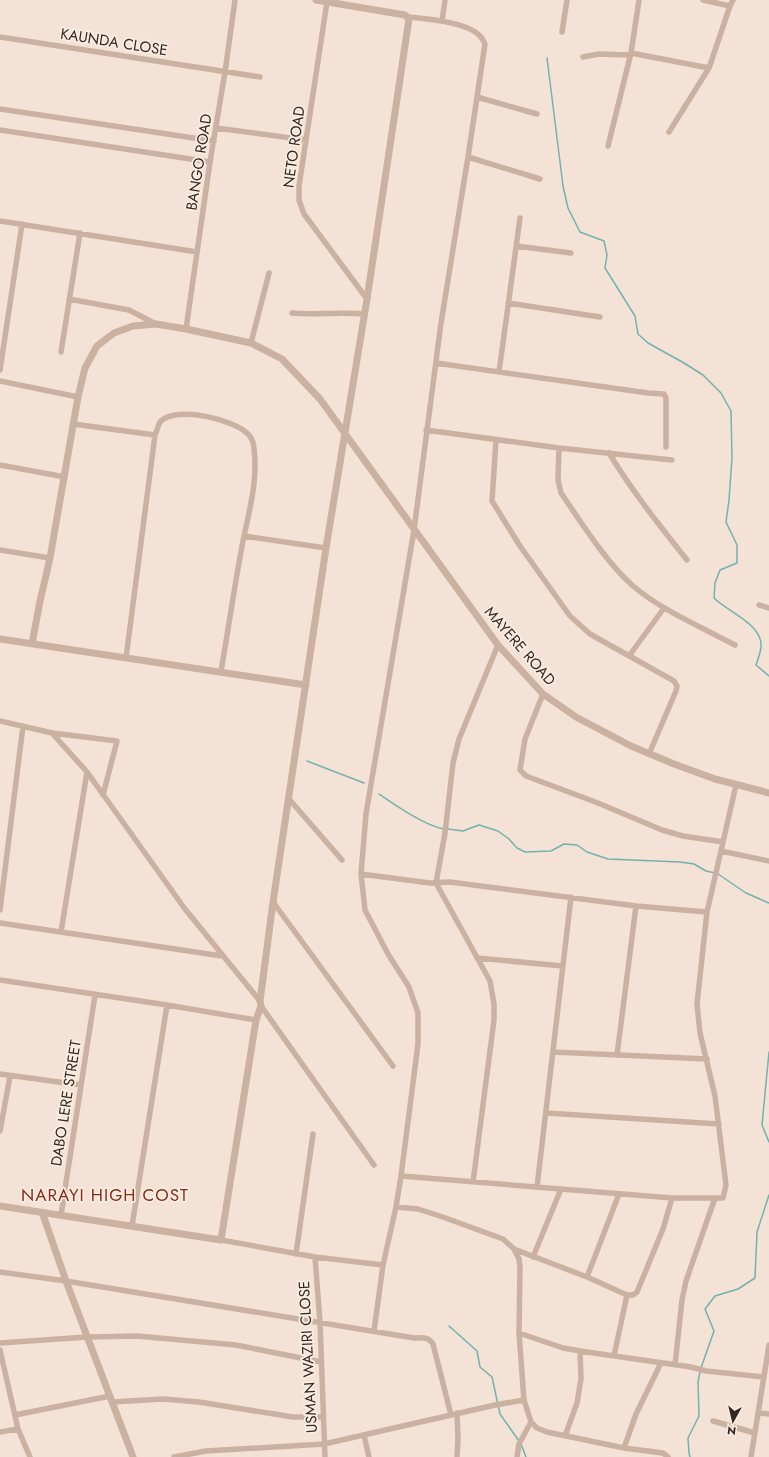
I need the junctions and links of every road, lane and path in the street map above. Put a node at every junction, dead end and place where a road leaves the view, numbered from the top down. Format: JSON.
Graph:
{"nodes":[{"id":1,"x":235,"y":0,"type":"edge"},
{"id":2,"x":316,"y":0,"type":"edge"},
{"id":3,"x":444,"y":0,"type":"edge"},
{"id":4,"x":567,"y":0,"type":"edge"},
{"id":5,"x":639,"y":0,"type":"edge"},
{"id":6,"x":704,"y":0,"type":"edge"},
{"id":7,"x":733,"y":0,"type":"edge"},
{"id":8,"x":327,"y":2,"type":"junction"},
{"id":9,"x":730,"y":6,"type":"junction"},
{"id":10,"x":408,"y":20,"type":"junction"},
{"id":11,"x":442,"y":21,"type":"junction"},
{"id":12,"x":562,"y":32,"type":"dead end"},
{"id":13,"x":0,"y":37,"type":"edge"},
{"id":14,"x":630,"y":54,"type":"junction"},
{"id":15,"x":583,"y":57,"type":"dead end"},
{"id":16,"x":709,"y":68,"type":"junction"},
{"id":17,"x":225,"y":72,"type":"junction"},
{"id":18,"x":260,"y":77,"type":"dead end"},
{"id":19,"x":477,"y":97,"type":"junction"},
{"id":20,"x":0,"y":109,"type":"edge"},
{"id":21,"x":537,"y":114,"type":"dead end"},
{"id":22,"x":216,"y":128,"type":"junction"},
{"id":23,"x":0,"y":130,"type":"edge"},
{"id":24,"x":669,"y":132,"type":"dead end"},
{"id":25,"x":306,"y":140,"type":"junction"},
{"id":26,"x":214,"y":141,"type":"junction"},
{"id":27,"x":608,"y":146,"type":"dead end"},
{"id":28,"x":468,"y":157,"type":"junction"},
{"id":29,"x":210,"y":162,"type":"junction"},
{"id":30,"x":540,"y":180,"type":"dead end"},
{"id":31,"x":520,"y":218,"type":"dead end"},
{"id":32,"x":0,"y":221,"type":"edge"},
{"id":33,"x":22,"y":224,"type":"junction"},
{"id":34,"x":80,"y":233,"type":"junction"},
{"id":35,"x":516,"y":246,"type":"junction"},
{"id":36,"x":197,"y":252,"type":"junction"},
{"id":37,"x":571,"y":253,"type":"dead end"},
{"id":38,"x":269,"y":273,"type":"dead end"},
{"id":39,"x":69,"y":299,"type":"junction"},
{"id":40,"x":366,"y":299,"type":"junction"},
{"id":41,"x":508,"y":303,"type":"junction"},
{"id":42,"x":292,"y":313,"type":"dead end"},
{"id":43,"x":364,"y":314,"type":"junction"},
{"id":44,"x":600,"y":317,"type":"dead end"},
{"id":45,"x":156,"y":324,"type":"junction"},
{"id":46,"x":186,"y":329,"type":"junction"},
{"id":47,"x":251,"y":343,"type":"junction"},
{"id":48,"x":60,"y":352,"type":"dead end"},
{"id":49,"x":436,"y":363,"type":"junction"},
{"id":50,"x":0,"y":370,"type":"edge"},
{"id":51,"x":499,"y":372,"type":"junction"},
{"id":52,"x":0,"y":381,"type":"edge"},
{"id":53,"x":78,"y":398,"type":"junction"},
{"id":54,"x":73,"y":424,"type":"junction"},
{"id":55,"x":426,"y":430,"type":"junction"},
{"id":56,"x":345,"y":433,"type":"junction"},
{"id":57,"x":156,"y":435,"type":"junction"},
{"id":58,"x":496,"y":440,"type":"junction"},
{"id":59,"x":666,"y":447,"type":"dead end"},
{"id":60,"x":559,"y":448,"type":"junction"},
{"id":61,"x":609,"y":453,"type":"junction"},
{"id":62,"x":672,"y":460,"type":"dead end"},
{"id":63,"x":0,"y":465,"type":"edge"},
{"id":64,"x":65,"y":477,"type":"junction"},
{"id":65,"x":414,"y":530,"type":"junction"},
{"id":66,"x":244,"y":536,"type":"junction"},
{"id":67,"x":326,"y":548,"type":"junction"},
{"id":68,"x":0,"y":550,"type":"edge"},
{"id":69,"x":50,"y":558,"type":"junction"},
{"id":70,"x":687,"y":560,"type":"dead end"},
{"id":71,"x":760,"y":606,"type":"dead end"},
{"id":72,"x":664,"y":608,"type":"junction"},
{"id":73,"x":769,"y":608,"type":"edge"},
{"id":74,"x":0,"y":639,"type":"edge"},
{"id":75,"x":32,"y":644,"type":"junction"},
{"id":76,"x":736,"y":645,"type":"dead end"},
{"id":77,"x":498,"y":646,"type":"junction"},
{"id":78,"x":629,"y":656,"type":"junction"},
{"id":79,"x":126,"y":658,"type":"junction"},
{"id":80,"x":221,"y":671,"type":"junction"},
{"id":81,"x":306,"y":685,"type":"junction"},
{"id":82,"x":543,"y":694,"type":"junction"},
{"id":83,"x":0,"y":721,"type":"edge"},
{"id":84,"x":23,"y":726,"type":"junction"},
{"id":85,"x":52,"y":732,"type":"junction"},
{"id":86,"x":649,"y":754,"type":"junction"},
{"id":87,"x":87,"y":772,"type":"junction"},
{"id":88,"x":736,"y":785,"type":"junction"},
{"id":89,"x":769,"y":793,"type":"edge"},
{"id":90,"x":103,"y":795,"type":"junction"},
{"id":91,"x":289,"y":800,"type":"junction"},
{"id":92,"x":723,"y":842,"type":"junction"},
{"id":93,"x":721,"y":851,"type":"junction"},
{"id":94,"x":342,"y":860,"type":"dead end"},
{"id":95,"x":769,"y":861,"type":"edge"},
{"id":96,"x":361,"y":874,"type":"junction"},
{"id":97,"x":436,"y":883,"type":"junction"},
{"id":98,"x":572,"y":898,"type":"junction"},
{"id":99,"x":273,"y":902,"type":"junction"},
{"id":100,"x":636,"y":906,"type":"junction"},
{"id":101,"x":0,"y":910,"type":"edge"},
{"id":102,"x":707,"y":912,"type":"junction"},
{"id":103,"x":0,"y":923,"type":"edge"},
{"id":104,"x":61,"y":932,"type":"junction"},
{"id":105,"x":222,"y":956,"type":"junction"},
{"id":106,"x":477,"y":958,"type":"junction"},
{"id":107,"x":563,"y":966,"type":"junction"},
{"id":108,"x":0,"y":980,"type":"edge"},
{"id":109,"x":95,"y":994,"type":"junction"},
{"id":110,"x":260,"y":1004,"type":"junction"},
{"id":111,"x":167,"y":1005,"type":"junction"},
{"id":112,"x":256,"y":1020,"type":"junction"},
{"id":113,"x":553,"y":1052,"type":"junction"},
{"id":114,"x":617,"y":1055,"type":"junction"},
{"id":115,"x":706,"y":1059,"type":"junction"},
{"id":116,"x":393,"y":1066,"type":"dead end"},
{"id":117,"x":0,"y":1074,"type":"edge"},
{"id":118,"x":10,"y":1076,"type":"junction"},
{"id":119,"x":81,"y":1085,"type":"junction"},
{"id":120,"x":546,"y":1113,"type":"junction"},
{"id":121,"x":719,"y":1124,"type":"junction"},
{"id":122,"x":0,"y":1131,"type":"edge"},
{"id":123,"x":314,"y":1134,"type":"dead end"},
{"id":124,"x":374,"y":1165,"type":"dead end"},
{"id":125,"x":401,"y":1176,"type":"junction"},
{"id":126,"x":472,"y":1182,"type":"junction"},
{"id":127,"x":538,"y":1187,"type":"junction"},
{"id":128,"x":562,"y":1189,"type":"junction"},
{"id":129,"x":619,"y":1194,"type":"junction"},
{"id":130,"x":672,"y":1198,"type":"junction"},
{"id":131,"x":715,"y":1198,"type":"junction"},
{"id":132,"x":0,"y":1206,"type":"edge"},
{"id":133,"x":396,"y":1207,"type":"junction"},
{"id":134,"x":42,"y":1212,"type":"junction"},
{"id":135,"x":61,"y":1215,"type":"junction"},
{"id":136,"x":132,"y":1226,"type":"junction"},
{"id":137,"x":221,"y":1240,"type":"junction"},
{"id":138,"x":514,"y":1249,"type":"junction"},
{"id":139,"x":296,"y":1254,"type":"junction"},
{"id":140,"x":531,"y":1256,"type":"junction"},
{"id":141,"x":315,"y":1257,"type":"junction"},
{"id":142,"x":519,"y":1258,"type":"junction"},
{"id":143,"x":383,"y":1265,"type":"junction"},
{"id":144,"x":0,"y":1272,"type":"edge"},
{"id":145,"x":587,"y":1277,"type":"junction"},
{"id":146,"x":66,"y":1281,"type":"junction"},
{"id":147,"x":627,"y":1295,"type":"junction"},
{"id":148,"x":320,"y":1322,"type":"junction"},
{"id":149,"x":374,"y":1331,"type":"junction"},
{"id":150,"x":519,"y":1333,"type":"junction"},
{"id":151,"x":87,"y":1337,"type":"junction"},
{"id":152,"x":0,"y":1343,"type":"edge"},
{"id":153,"x":769,"y":1345,"type":"edge"},
{"id":154,"x":0,"y":1350,"type":"edge"},
{"id":155,"x":580,"y":1351,"type":"junction"},
{"id":156,"x":614,"y":1356,"type":"junction"},
{"id":157,"x":768,"y":1358,"type":"edge"},
{"id":158,"x":321,"y":1362,"type":"junction"},
{"id":159,"x":661,"y":1363,"type":"junction"},
{"id":160,"x":675,"y":1365,"type":"junction"},
{"id":161,"x":764,"y":1376,"type":"junction"},
{"id":162,"x":111,"y":1399,"type":"junction"},
{"id":163,"x":524,"y":1400,"type":"junction"},
{"id":164,"x":758,"y":1412,"type":"junction"},
{"id":165,"x":454,"y":1414,"type":"junction"},
{"id":166,"x":769,"y":1414,"type":"edge"},
{"id":167,"x":15,"y":1415,"type":"junction"},
{"id":168,"x":323,"y":1417,"type":"junction"},
{"id":169,"x":713,"y":1421,"type":"dead end"},
{"id":170,"x":531,"y":1422,"type":"junction"},
{"id":171,"x":18,"y":1429,"type":"junction"},
{"id":172,"x":0,"y":1432,"type":"edge"},
{"id":173,"x":755,"y":1433,"type":"junction"},
{"id":174,"x":364,"y":1435,"type":"junction"},
{"id":175,"x":565,"y":1436,"type":"junction"},
{"id":176,"x":324,"y":1444,"type":"junction"},
{"id":177,"x":624,"y":1448,"type":"junction"},
{"id":178,"x":30,"y":1457,"type":"edge"},
{"id":179,"x":133,"y":1457,"type":"edge"},
{"id":180,"x":174,"y":1457,"type":"edge"},
{"id":181,"x":326,"y":1457,"type":"edge"},
{"id":182,"x":369,"y":1457,"type":"edge"},
{"id":183,"x":457,"y":1457,"type":"edge"},
{"id":184,"x":517,"y":1457,"type":"edge"},
{"id":185,"x":668,"y":1457,"type":"edge"},
{"id":186,"x":751,"y":1457,"type":"edge"}],
"edges":[{"from":1,"to":17,"type":"street","name":"BANGO ROAD"},
{"from":2,"to":8,"type":"street"},
{"from":3,"to":11,"type":"street"},
{"from":4,"to":12,"type":"street"},
{"from":5,"to":14,"type":"street"},
{"from":6,"to":9,"type":"street"},
{"from":7,"to":9,"type":"street"},
{"from":8,"to":10,"type":"street"},
{"from":8,"to":25,"type":"street","name":"NETO ROAD"},
{"from":9,"to":16,"type":"street"},
{"from":10,"to":11,"type":"street"},
{"from":10,"to":40,"type":"street"},
{"from":11,"to":19,"type":"street"},
{"from":13,"to":17,"type":"street","name":"KAUNDA CLOSE"},
{"from":14,"to":15,"type":"street"},
{"from":14,"to":16,"type":"street"},
{"from":14,"to":27,"type":"street"},
{"from":16,"to":24,"type":"street"},
{"from":17,"to":18,"type":"street","name":"KAUNDA CLOSE"},
{"from":17,"to":22,"type":"street","name":"BANGO ROAD"},
{"from":19,"to":21,"type":"street"},
{"from":19,"to":28,"type":"street"},
{"from":20,"to":26,"type":"street"},
{"from":22,"to":25,"type":"street"},
{"from":22,"to":26,"type":"street","name":"BANGO ROAD"},
{"from":23,"to":29,"type":"street"},
{"from":25,"to":40,"type":"street","name":"NETO ROAD"},
{"from":26,"to":29,"type":"street","name":"BANGO ROAD"},
{"from":28,"to":30,"type":"street"},
{"from":28,"to":49,"type":"street"},
{"from":29,"to":36,"type":"street","name":"BANGO ROAD"},
{"from":31,"to":35,"type":"street"},
{"from":32,"to":33,"type":"street"},
{"from":33,"to":34,"type":"street"},
{"from":33,"to":50,"type":"street"},
{"from":34,"to":36,"type":"street"},
{"from":34,"to":39,"type":"street"},
{"from":35,"to":37,"type":"street"},
{"from":35,"to":41,"type":"street"},
{"from":36,"to":46,"type":"street","name":"BANGO ROAD"},
{"from":38,"to":47,"type":"street"},
{"from":39,"to":45,"type":"street"},
{"from":39,"to":48,"type":"street"},
{"from":40,"to":43,"type":"street"},
{"from":41,"to":44,"type":"street"},
{"from":41,"to":51,"type":"street"},
{"from":42,"to":43,"type":"street"},
{"from":43,"to":56,"type":"street"},
{"from":45,"to":46,"type":"street","name":"MAYERE ROAD"},
{"from":45,"to":53,"type":"street","name":"MAYERE ROAD"},
{"from":46,"to":47,"type":"street","name":"MAYERE ROAD"},
{"from":47,"to":56,"type":"street","name":"MAYERE ROAD"},
{"from":49,"to":51,"type":"street"},
{"from":49,"to":55,"type":"street"},
{"from":51,"to":59,"type":"street"},
{"from":52,"to":53,"type":"street"},
{"from":53,"to":54,"type":"street","name":"MAYERE ROAD"},
{"from":54,"to":57,"type":"street"},
{"from":54,"to":64,"type":"street","name":"MAYERE ROAD"},
{"from":55,"to":58,"type":"street"},
{"from":55,"to":65,"type":"street"},
{"from":56,"to":65,"type":"street","name":"MAYERE ROAD"},
{"from":56,"to":67,"type":"street"},
{"from":57,"to":66,"type":"street"},
{"from":57,"to":79,"type":"street"},
{"from":58,"to":60,"type":"street"},
{"from":58,"to":78,"type":"street"},
{"from":60,"to":61,"type":"street"},
{"from":60,"to":72,"type":"street"},
{"from":61,"to":62,"type":"street"},
{"from":61,"to":70,"type":"street"},
{"from":63,"to":64,"type":"street"},
{"from":64,"to":69,"type":"street","name":"MAYERE ROAD"},
{"from":65,"to":77,"type":"street","name":"MAYERE ROAD"},
{"from":65,"to":96,"type":"street"},
{"from":66,"to":67,"type":"street"},
{"from":66,"to":80,"type":"street"},
{"from":67,"to":81,"type":"street"},
{"from":68,"to":69,"type":"street"},
{"from":69,"to":75,"type":"street","name":"MAYERE ROAD"},
{"from":71,"to":73,"type":"street"},
{"from":72,"to":76,"type":"street"},
{"from":72,"to":78,"type":"street"},
{"from":74,"to":75,"type":"street"},
{"from":75,"to":79,"type":"street"},
{"from":77,"to":82,"type":"street","name":"MAYERE ROAD"},
{"from":77,"to":97,"type":"street"},
{"from":78,"to":86,"type":"street"},
{"from":79,"to":80,"type":"street"},
{"from":80,"to":81,"type":"street"},
{"from":81,"to":91,"type":"street"},
{"from":82,"to":86,"type":"street","name":"MAYERE ROAD"},
{"from":82,"to":92,"type":"street"},
{"from":83,"to":84,"type":"street"},
{"from":84,"to":85,"type":"street"},
{"from":84,"to":101,"type":"street"},
{"from":85,"to":87,"type":"street"},
{"from":85,"to":90,"type":"street"},
{"from":86,"to":88,"type":"street","name":"MAYERE ROAD"},
{"from":87,"to":90,"type":"street"},
{"from":87,"to":104,"type":"street"},
{"from":88,"to":89,"type":"street","name":"MAYERE ROAD"},
{"from":88,"to":92,"type":"street"},
{"from":90,"to":105,"type":"street"},
{"from":91,"to":94,"type":"street"},
{"from":91,"to":99,"type":"street"},
{"from":92,"to":93,"type":"street"},
{"from":93,"to":95,"type":"street"},
{"from":93,"to":102,"type":"street"},
{"from":96,"to":97,"type":"street"},
{"from":96,"to":125,"type":"street"},
{"from":97,"to":98,"type":"street"},
{"from":97,"to":106,"type":"street"},
{"from":98,"to":100,"type":"street"},
{"from":98,"to":107,"type":"street"},
{"from":99,"to":110,"type":"street"},
{"from":99,"to":116,"type":"street"},
{"from":100,"to":102,"type":"street"},
{"from":100,"to":114,"type":"street"},
{"from":102,"to":115,"type":"street"},
{"from":103,"to":104,"type":"street"},
{"from":104,"to":105,"type":"street"},
{"from":105,"to":110,"type":"street"},
{"from":106,"to":107,"type":"street"},
{"from":106,"to":126,"type":"street"},
{"from":107,"to":113,"type":"street"},
{"from":108,"to":109,"type":"street"},
{"from":109,"to":111,"type":"street"},
{"from":109,"to":119,"type":"street","name":"DABO LERE STREET"},
{"from":110,"to":112,"type":"street"},
{"from":110,"to":124,"type":"street"},
{"from":111,"to":112,"type":"street"},
{"from":111,"to":136,"type":"street"},
{"from":112,"to":137,"type":"street"},
{"from":113,"to":114,"type":"street"},
{"from":113,"to":120,"type":"street"},
{"from":114,"to":115,"type":"street"},
{"from":115,"to":121,"type":"street"},
{"from":117,"to":118,"type":"street"},
{"from":118,"to":119,"type":"street"},
{"from":118,"to":122,"type":"street"},
{"from":119,"to":135,"type":"street","name":"DABO LERE STREET"},
{"from":120,"to":121,"type":"street"},
{"from":120,"to":127,"type":"street"},
{"from":121,"to":131,"type":"street"},
{"from":123,"to":139,"type":"street"},
{"from":125,"to":126,"type":"street"},
{"from":125,"to":133,"type":"street"},
{"from":126,"to":127,"type":"street"},
{"from":127,"to":128,"type":"street"},
{"from":128,"to":129,"type":"street"},
{"from":128,"to":140,"type":"street"},
{"from":129,"to":130,"type":"street"},
{"from":129,"to":145,"type":"street"},
{"from":130,"to":131,"type":"street"},
{"from":130,"to":147,"type":"street"},
{"from":131,"to":160,"type":"street"},
{"from":132,"to":134,"type":"street"},
{"from":133,"to":138,"type":"street"},
{"from":133,"to":143,"type":"street"},
{"from":134,"to":135,"type":"street"},
{"from":134,"to":146,"type":"street"},
{"from":135,"to":136,"type":"street"},
{"from":136,"to":137,"type":"street"},
{"from":137,"to":139,"type":"street"},
{"from":138,"to":140,"type":"street"},
{"from":138,"to":142,"type":"street"},
{"from":139,"to":141,"type":"street"},
{"from":140,"to":142,"type":"street"},
{"from":140,"to":145,"type":"street"},
{"from":141,"to":143,"type":"street"},
{"from":141,"to":148,"type":"street","name":"USMAN WAZIRI CLOSE"},
{"from":142,"to":150,"type":"street"},
{"from":143,"to":149,"type":"street"},
{"from":144,"to":146,"type":"street"},
{"from":145,"to":147,"type":"street"},
{"from":146,"to":148,"type":"street"},
{"from":146,"to":151,"type":"street"},
{"from":147,"to":156,"type":"street"},
{"from":148,"to":149,"type":"street"},
{"from":148,"to":158,"type":"street","name":"USMAN WAZIRI CLOSE"},
{"from":149,"to":165,"type":"street"},
{"from":150,"to":155,"type":"street"},
{"from":150,"to":163,"type":"street"},
{"from":151,"to":152,"type":"street"},
{"from":151,"to":158,"type":"street"},
{"from":151,"to":162,"type":"street"},
{"from":153,"to":157,"type":"street"},
{"from":154,"to":167,"type":"street"},
{"from":155,"to":156,"type":"street"},
{"from":155,"to":175,"type":"street"},
{"from":156,"to":159,"type":"street"},
{"from":157,"to":161,"type":"street"},
{"from":158,"to":168,"type":"street","name":"USMAN WAZIRI CLOSE"},
{"from":159,"to":160,"type":"street"},
{"from":159,"to":177,"type":"street"},
{"from":160,"to":161,"type":"street"},
{"from":161,"to":164,"type":"street"},
{"from":162,"to":167,"type":"street"},
{"from":162,"to":168,"type":"street"},
{"from":162,"to":179,"type":"street"},
{"from":163,"to":165,"type":"street"},
{"from":163,"to":170,"type":"street"},
{"from":164,"to":166,"type":"street"},
{"from":164,"to":173,"type":"street"},
{"from":165,"to":174,"type":"street"},
{"from":165,"to":183,"type":"street"},
{"from":167,"to":171,"type":"street"},
{"from":168,"to":176,"type":"street","name":"USMAN WAZIRI CLOSE"},
{"from":169,"to":173,"type":"street"},
{"from":170,"to":175,"type":"street"},
{"from":170,"to":184,"type":"street"},
{"from":171,"to":172,"type":"street"},
{"from":171,"to":178,"type":"street"},
{"from":173,"to":186,"type":"street"},
{"from":174,"to":176,"type":"street"},
{"from":174,"to":182,"type":"street"},
{"from":175,"to":177,"type":"street"},
{"from":176,"to":180,"type":"street"},
{"from":176,"to":181,"type":"street","name":"USMAN WAZIRI CLOSE"},
{"from":177,"to":185,"type":"street"}]}
